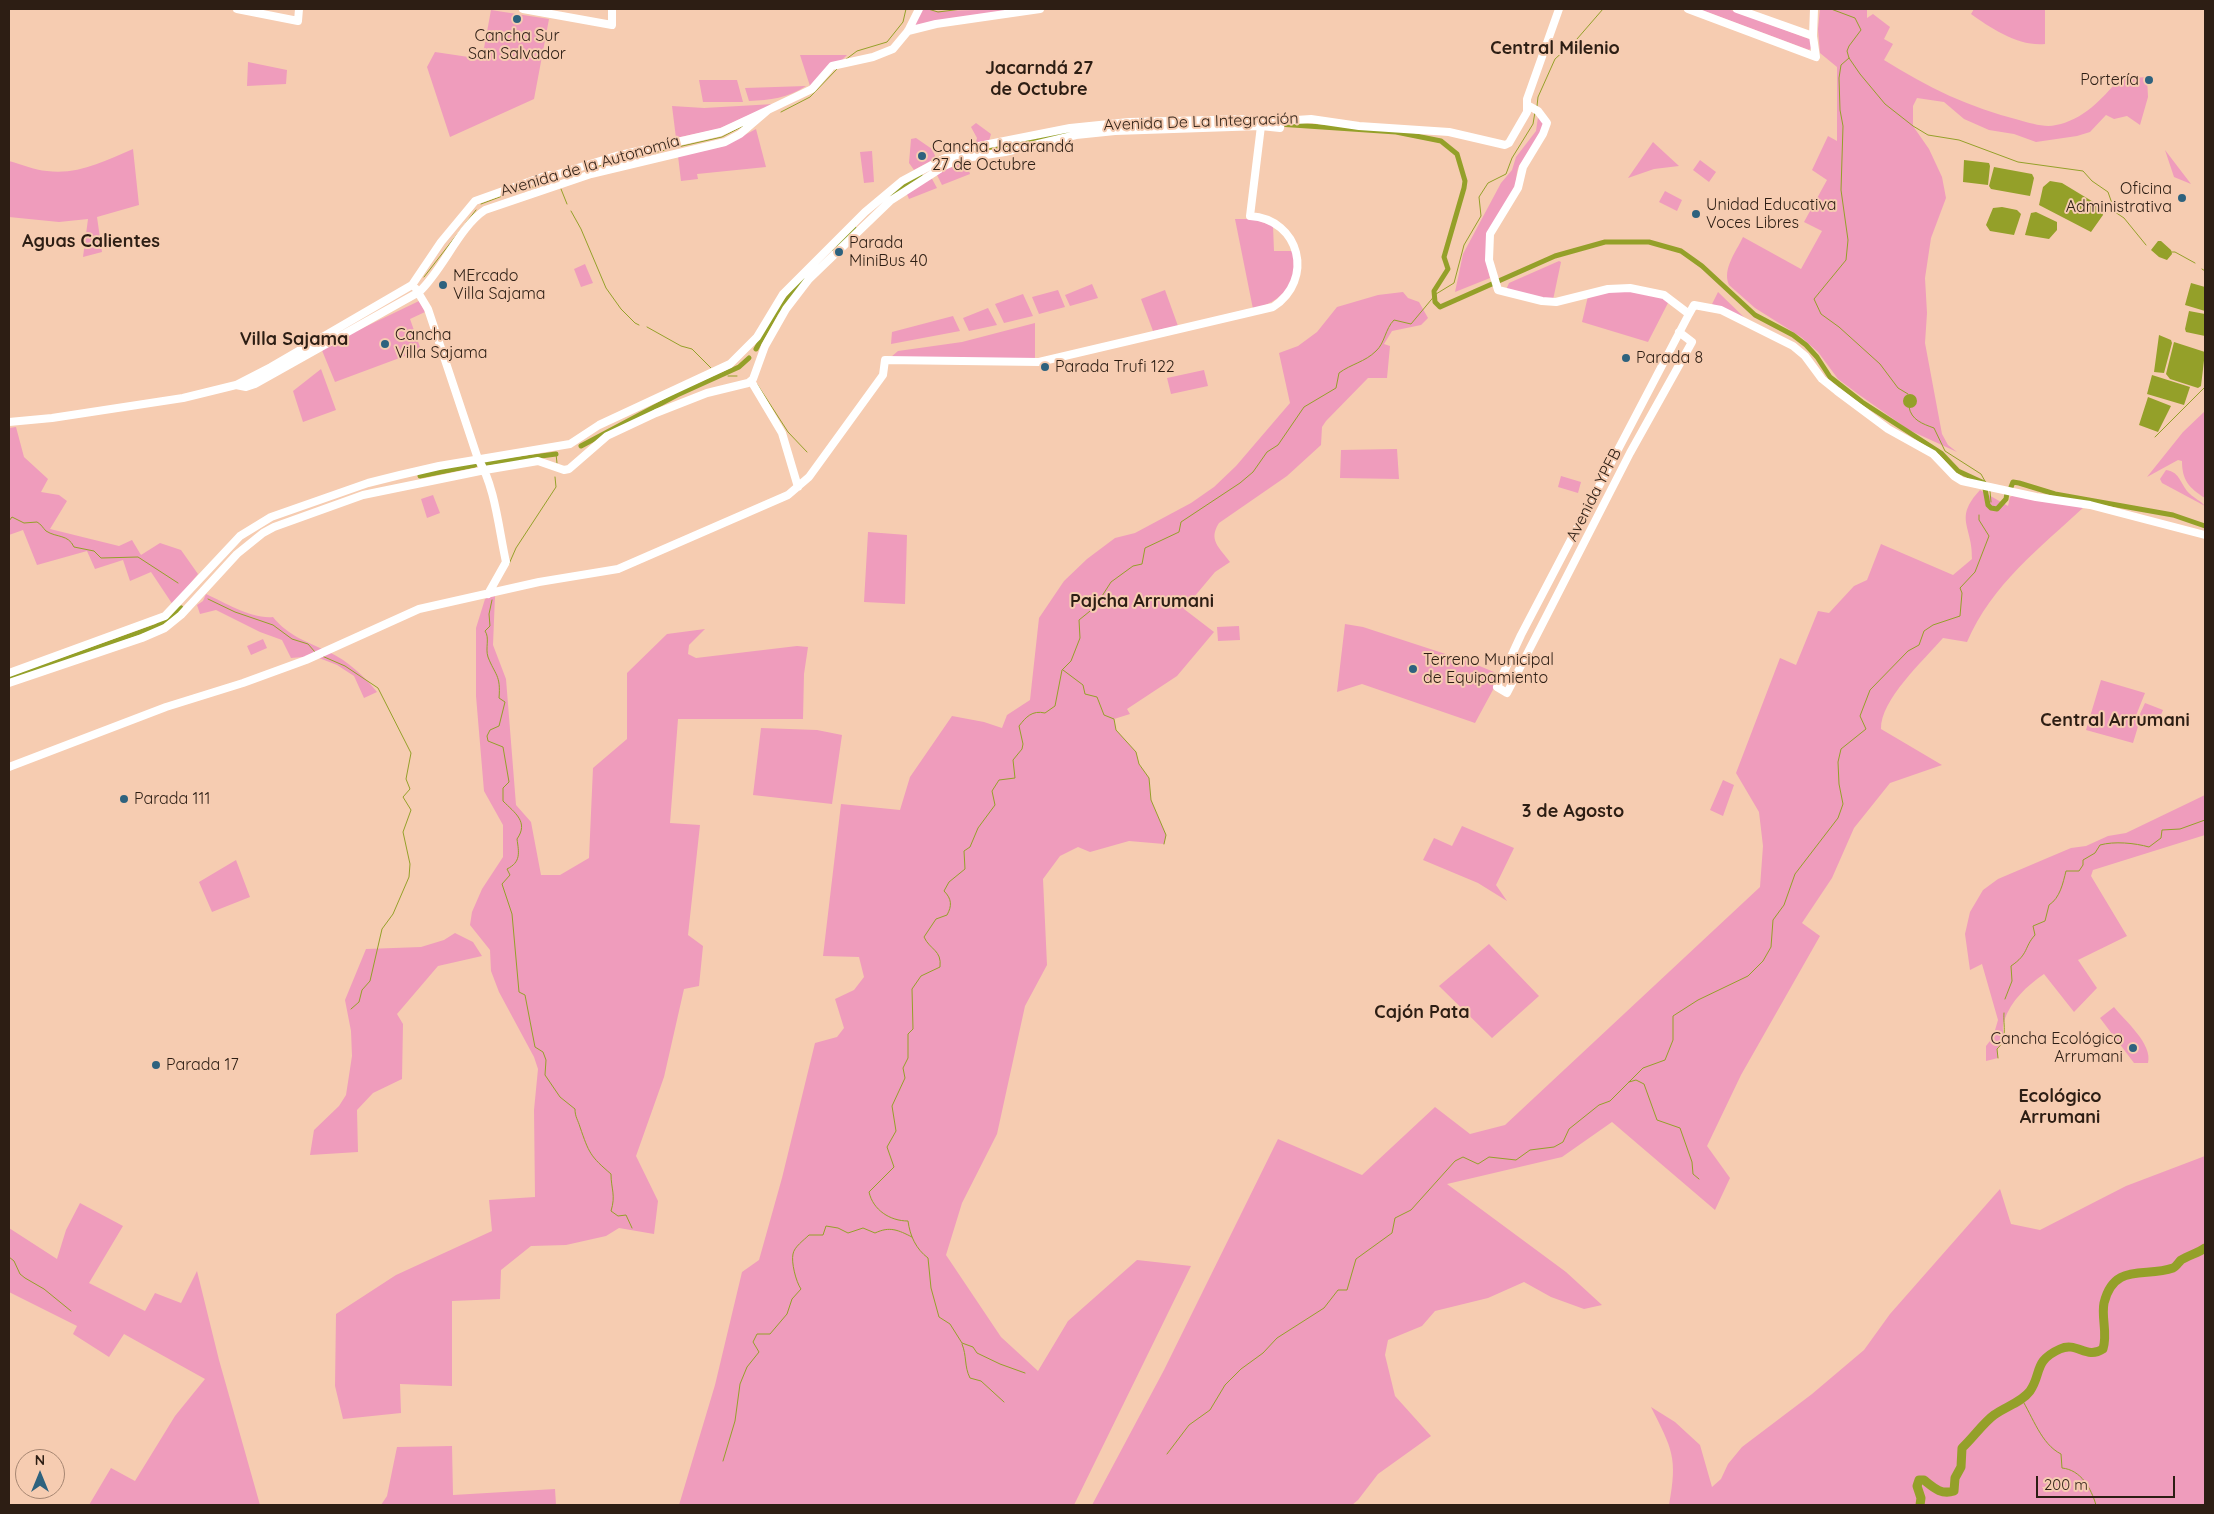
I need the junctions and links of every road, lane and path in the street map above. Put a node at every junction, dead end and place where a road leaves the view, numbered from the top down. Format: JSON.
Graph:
{"nodes":[{"id":1,"x":237,"y":9,"type":"edge"},
{"id":2,"x":299,"y":9,"type":"edge"},
{"id":3,"x":523,"y":9,"type":"edge"},
{"id":4,"x":612,"y":9,"type":"edge"},
{"id":5,"x":919,"y":9,"type":"edge"},
{"id":6,"x":1040,"y":9,"type":"edge"},
{"id":7,"x":1559,"y":9,"type":"edge"},
{"id":8,"x":1688,"y":9,"type":"edge"},
{"id":9,"x":1737,"y":9,"type":"edge"},
{"id":10,"x":1814,"y":9,"type":"edge"},
{"id":11,"x":908,"y":31,"type":"junction"},
{"id":12,"x":1813,"y":36,"type":"junction"},
{"id":13,"x":1533,"y":108,"type":"junction"},
{"id":14,"x":768,"y":110,"type":"junction"},
{"id":15,"x":1280,"y":125,"type":"junction"},
{"id":16,"x":1261,"y":126,"type":"junction"},
{"id":17,"x":412,"y":285,"type":"junction"},
{"id":18,"x":419,"y":292,"type":"junction"},
{"id":19,"x":1689,"y":314,"type":"junction"},
{"id":20,"x":1679,"y":332,"type":"junction"},
{"id":21,"x":746,"y":350,"type":"junction"},
{"id":22,"x":761,"y":358,"type":"junction"},
{"id":23,"x":751,"y":381,"type":"junction"},
{"id":24,"x":236,"y":385,"type":"junction"},
{"id":25,"x":9,"y":422,"type":"edge"},
{"id":26,"x":478,"y":459,"type":"junction"},
{"id":27,"x":485,"y":470,"type":"junction"},
{"id":28,"x":798,"y":487,"type":"junction"},
{"id":29,"x":2205,"y":535,"type":"edge"},
{"id":30,"x":191,"y":590,"type":"junction"},
{"id":31,"x":488,"y":594,"type":"junction"},
{"id":32,"x":198,"y":596,"type":"junction"},
{"id":33,"x":9,"y":673,"type":"edge"},
{"id":34,"x":1503,"y":675,"type":"junction"},
{"id":35,"x":9,"y":683,"type":"edge"},
{"id":36,"x":1511,"y":686,"type":"junction"},
{"id":37,"x":9,"y":767,"type":"edge"}],
"edges":[{"from":1,"to":2,"type":"street"},
{"from":3,"to":4,"type":"street"},
{"from":5,"to":11,"type":"street"},
{"from":6,"to":11,"type":"street"},
{"from":7,"to":13,"type":"street"},
{"from":8,"to":12,"type":"street"},
{"from":9,"to":12,"type":"street"},
{"from":10,"to":12,"type":"street"},
{"from":11,"to":14,"type":"street"},
{"from":13,"to":15,"type":"street","name":"Avenida De La Integración"},
{"from":13,"to":19,"type":"street"},
{"from":14,"to":17,"type":"street","name":"Avenida de la Autonomía"},
{"from":14,"to":18,"type":"street","name":"Avenida de la Autonomía"},
{"from":15,"to":16,"type":"street","name":"Avenida De La Integración"},
{"from":15,"to":21,"type":"street","name":"Avenida De La Integración"},
{"from":16,"to":22,"type":"street","name":"Avenida De La Integración"},
{"from":16,"to":28,"type":"street"},
{"from":17,"to":18,"type":"street"},
{"from":17,"to":24,"type":"street","name":"Avenida de la Autonomía"},
{"from":18,"to":24,"type":"street","name":"Avenida de la Autonomía"},
{"from":18,"to":26,"type":"street"},
{"from":19,"to":20,"type":"street","name":"Avenida YPFB"},
{"from":19,"to":29,"type":"street","name":"Avenida YPFB"},
{"from":20,"to":34,"type":"street","name":"Avenida YPFB"},
{"from":20,"to":36,"type":"street","name":"Avenida YPFB"},
{"from":21,"to":22,"type":"street"},
{"from":21,"to":26,"type":"street","name":"Avenida De La Integración"},
{"from":22,"to":23,"type":"street","name":"Avenida De La Integración"},
{"from":23,"to":27,"type":"street"},
{"from":23,"to":28,"type":"street"},
{"from":24,"to":25,"type":"street","name":"Avenida de la Autonomía"},
{"from":26,"to":27,"type":"street"},
{"from":26,"to":30,"type":"street"},
{"from":27,"to":31,"type":"street"},
{"from":27,"to":32,"type":"street"},
{"from":28,"to":31,"type":"street"},
{"from":30,"to":32,"type":"street"},
{"from":30,"to":33,"type":"street"},
{"from":31,"to":37,"type":"street"},
{"from":32,"to":35,"type":"street"},
{"from":34,"to":36,"type":"street"},
{"from":34,"to":36,"type":"street","name":"Avenida YPFB"}]}
